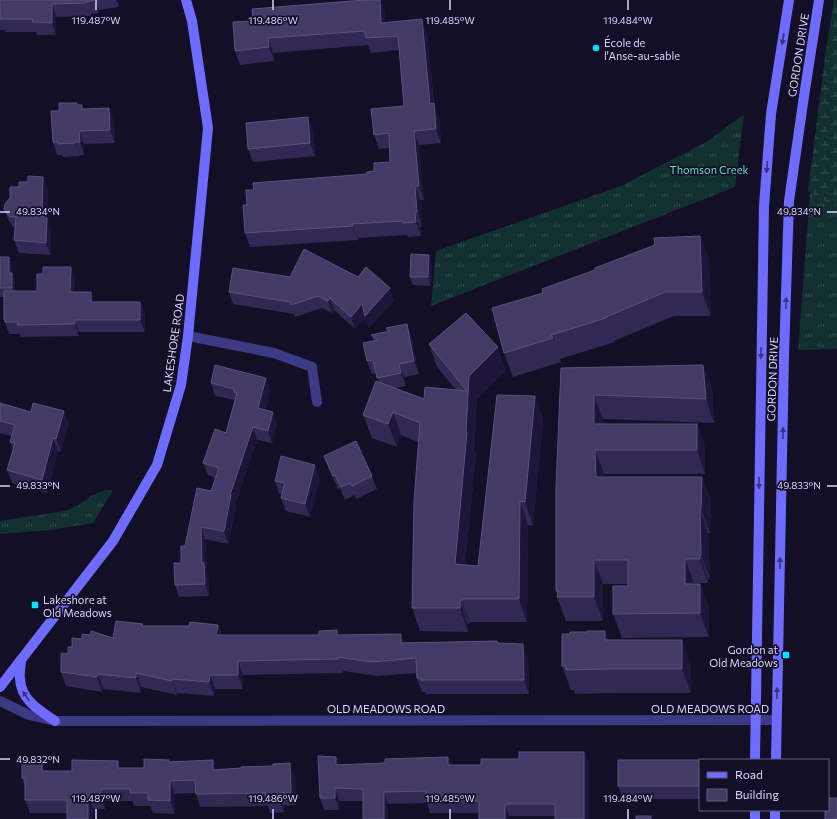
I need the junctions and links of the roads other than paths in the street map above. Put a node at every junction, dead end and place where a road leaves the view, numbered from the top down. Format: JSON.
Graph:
{"nodes":[{"id":1,"x":186,"y":0,"type":"edge"},
{"id":2,"x":789,"y":0,"type":"edge"},
{"id":3,"x":819,"y":0,"type":"edge"},
{"id":4,"x":188,"y":336,"type":"junction"},
{"id":5,"x":317,"y":402,"type":"dead end"},
{"id":6,"x":21,"y":660,"type":"junction"},
{"id":7,"x":0,"y":687,"type":"edge"},
{"id":8,"x":0,"y":701,"type":"edge"},
{"id":9,"x":755,"y":720,"type":"junction"},
{"id":10,"x":776,"y":720,"type":"junction"},
{"id":11,"x":55,"y":721,"type":"junction"},
{"id":12,"x":755,"y":759,"type":"edge"},
{"id":13,"x":776,"y":759,"type":"edge"}],
"edges":[{"from":1,"to":4,"type":"main road","name":"LAKESHORE ROAD"},
{"from":2,"to":9,"type":"main road","name":"GORDON DRIVE","one_way":true},
{"from":10,"to":3,"type":"main road","name":"GORDON DRIVE","one_way":true},
{"from":4,"to":5,"type":"street"},
{"from":4,"to":6,"type":"main road","name":"LAKESHORE ROAD"},
{"from":6,"to":7,"type":"main road","name":"LAKESHORE ROAD"},
{"from":11,"to":6,"type":"main road","one_way":true},
{"from":8,"to":11,"type":"street","name":"OLD MEADOWS ROAD"},
{"from":9,"to":10,"type":"street","name":"OLD MEADOWS ROAD"},
{"from":9,"to":11,"type":"street","name":"OLD MEADOWS ROAD"},
{"from":9,"to":12,"type":"main road","name":"GORDON DRIVE"},
{"from":10,"to":13,"type":"main road","name":"GORDON DRIVE"}]}
